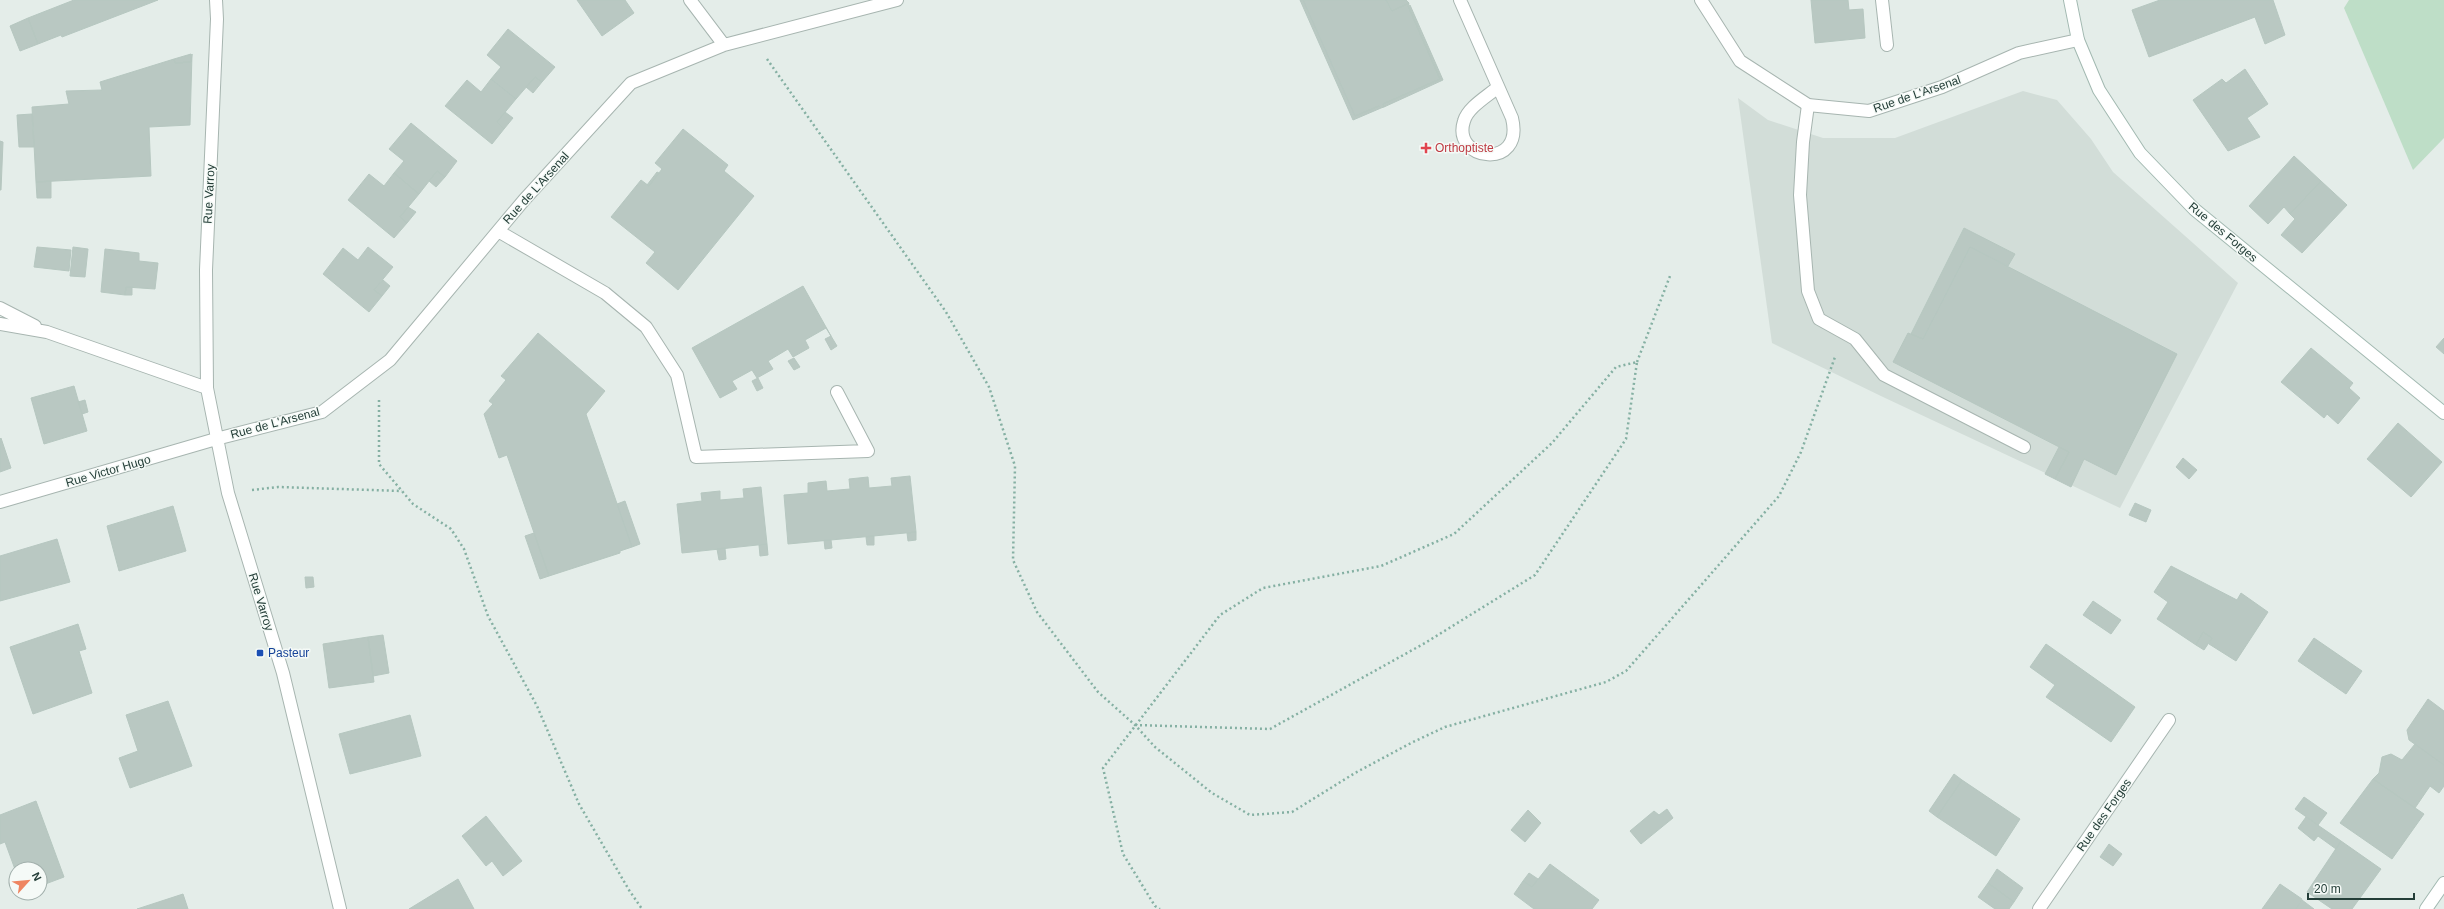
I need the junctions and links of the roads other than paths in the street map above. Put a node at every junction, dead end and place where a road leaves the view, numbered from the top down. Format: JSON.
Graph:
{"nodes":[{"id":1,"x":216,"y":0,"type":"edge"},
{"id":2,"x":690,"y":0,"type":"edge"},
{"id":3,"x":897,"y":0,"type":"edge"},
{"id":4,"x":1460,"y":0,"type":"edge"},
{"id":5,"x":1701,"y":0,"type":"edge"},
{"id":6,"x":1882,"y":0,"type":"edge"},
{"id":7,"x":2070,"y":0,"type":"edge"},
{"id":8,"x":2078,"y":40,"type":"junction"},
{"id":9,"x":724,"y":45,"type":"junction"},
{"id":10,"x":1887,"y":45,"type":"dead end"},
{"id":11,"x":1498,"y":87,"type":"junction"},
{"id":12,"x":1808,"y":105,"type":"junction"},
{"id":13,"x":498,"y":231,"type":"junction"},
{"id":14,"x":0,"y":308,"type":"edge"},
{"id":15,"x":0,"y":324,"type":"edge"},
{"id":16,"x":47,"y":332,"type":"junction"},
{"id":17,"x":207,"y":388,"type":"junction"},
{"id":18,"x":837,"y":392,"type":"dead end"},
{"id":19,"x":2444,"y":413,"type":"edge"},
{"id":20,"x":216,"y":439,"type":"junction"},
{"id":21,"x":2024,"y":447,"type":"dead end"},
{"id":22,"x":0,"y":502,"type":"edge"},
{"id":23,"x":2169,"y":720,"type":"dead end"},
{"id":24,"x":2444,"y":883,"type":"edge"},
{"id":25,"x":338,"y":908,"type":"edge"},
{"id":26,"x":2039,"y":909,"type":"edge"},
{"id":27,"x":2426,"y":909,"type":"edge"}],
"edges":[{"from":1,"to":17,"type":"street","name":"Rue Varroy"},
{"from":2,"to":9,"type":"street"},
{"from":3,"to":9,"type":"street","name":"Rue de L'Arsenal"},
{"from":4,"to":11,"type":"street"},
{"from":5,"to":12,"type":"street","name":"Rue de L'Arsenal"},
{"from":6,"to":10,"type":"street"},
{"from":7,"to":8,"type":"street","name":"Rue des Forges"},
{"from":8,"to":12,"type":"street","name":"Rue de L'Arsenal"},
{"from":8,"to":19,"type":"street","name":"Rue des Forges"},
{"from":9,"to":13,"type":"street","name":"Rue de L'Arsenal"},
{"from":11,"to":11,"type":"street"},
{"from":12,"to":21,"type":"street"},
{"from":13,"to":18,"type":"street"},
{"from":13,"to":20,"type":"street","name":"Rue de L'Arsenal"},
{"from":14,"to":16,"type":"street"},
{"from":15,"to":16,"type":"street"},
{"from":16,"to":17,"type":"street"},
{"from":17,"to":20,"type":"street","name":"Rue Varroy"},
{"from":20,"to":22,"type":"street","name":"Rue Victor Hugo"},
{"from":20,"to":25,"type":"street","name":"Rue Varroy"},
{"from":23,"to":26,"type":"street","name":"Rue des Forges"},
{"from":24,"to":27,"type":"street"}]}
